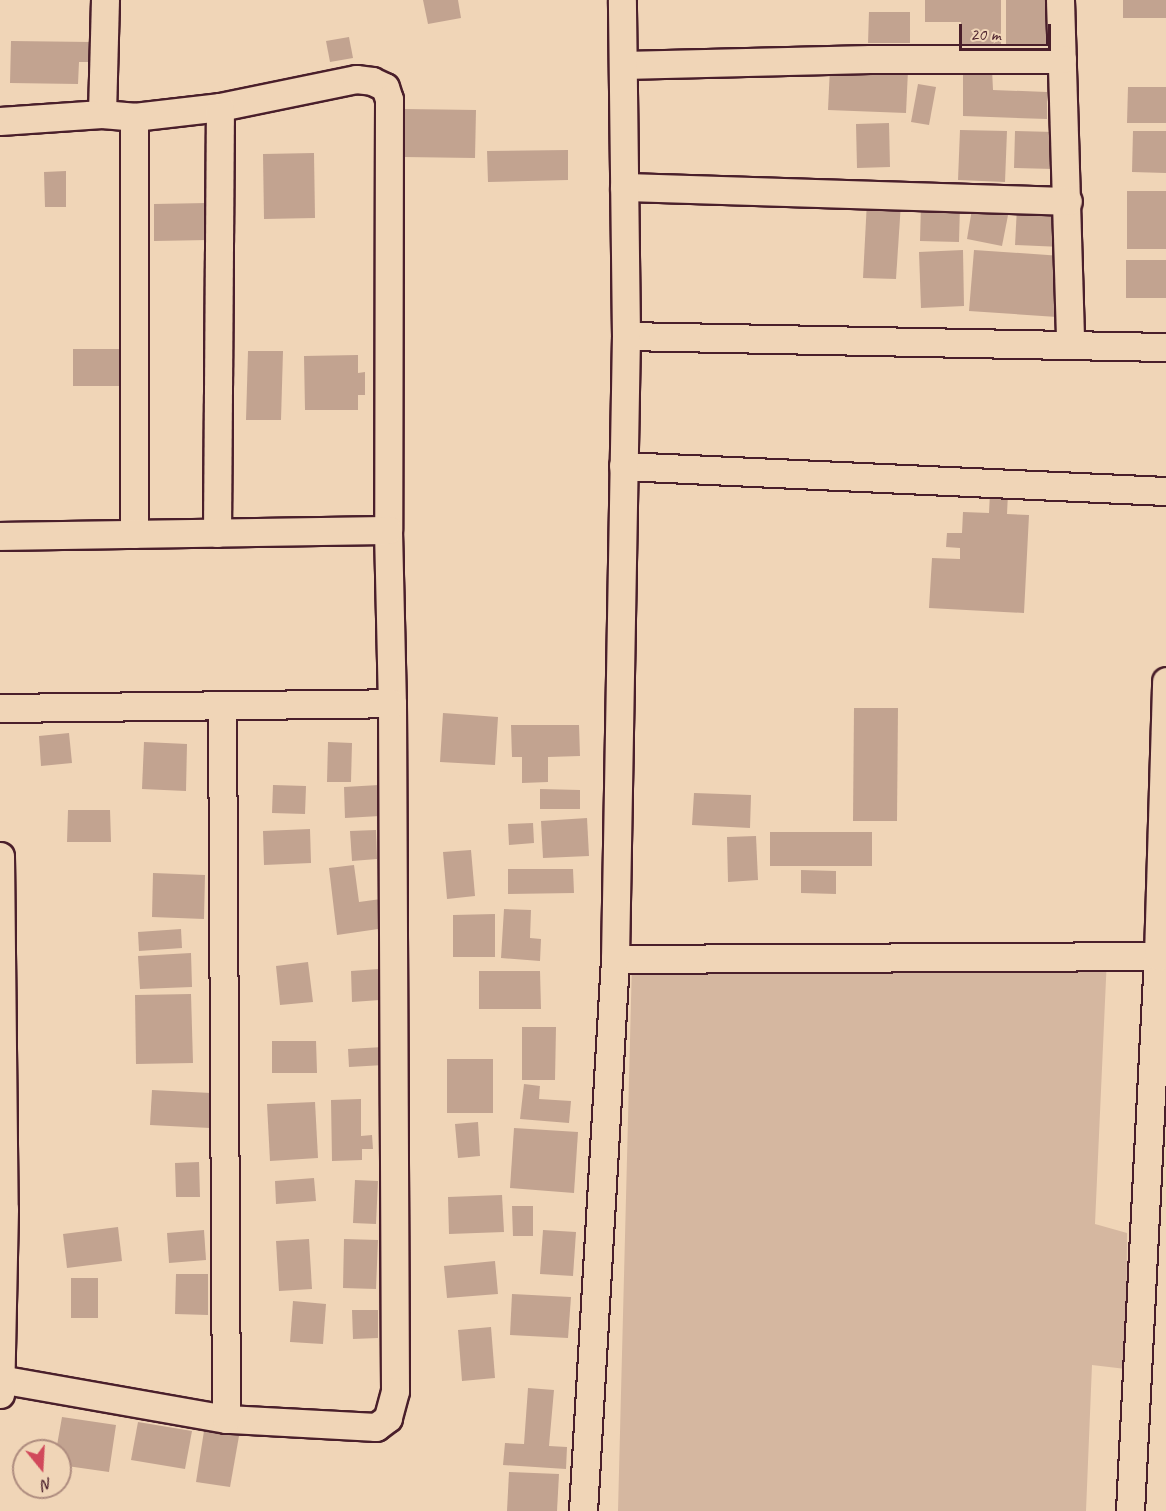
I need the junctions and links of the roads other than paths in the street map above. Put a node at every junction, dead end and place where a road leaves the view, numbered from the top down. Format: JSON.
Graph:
{"nodes":[{"id":1,"x":105,"y":0,"type":"edge"},
{"id":2,"x":622,"y":0,"type":"edge"},
{"id":3,"x":1060,"y":0,"type":"edge"},
{"id":4,"x":1062,"y":59,"type":"junction"},
{"id":5,"x":623,"y":64,"type":"junction"},
{"id":6,"x":220,"y":107,"type":"junction"},
{"id":7,"x":102,"y":114,"type":"junction"},
{"id":8,"x":134,"y":117,"type":"junction"},
{"id":9,"x":0,"y":121,"type":"edge"},
{"id":10,"x":624,"y":187,"type":"junction"},
{"id":11,"x":1068,"y":201,"type":"junction"},
{"id":12,"x":626,"y":336,"type":"junction"},
{"id":13,"x":1070,"y":345,"type":"junction"},
{"id":14,"x":1166,"y":347,"type":"edge"},
{"id":15,"x":624,"y":466,"type":"junction"},
{"id":16,"x":1166,"y":491,"type":"edge"},
{"id":17,"x":388,"y":530,"type":"junction"},
{"id":18,"x":217,"y":533,"type":"junction"},
{"id":19,"x":134,"y":534,"type":"junction"},
{"id":20,"x":0,"y":536,"type":"edge"},
{"id":21,"x":1166,"y":681,"type":"edge"},
{"id":22,"x":392,"y":702,"type":"junction"},
{"id":23,"x":222,"y":705,"type":"junction"},
{"id":24,"x":0,"y":708,"type":"edge"},
{"id":25,"x":0,"y":856,"type":"edge"},
{"id":26,"x":1162,"y":956,"type":"edge"},
{"id":27,"x":615,"y":958,"type":"junction"},
{"id":28,"x":2,"y":1209,"type":"edge"},
{"id":29,"x":1,"y":1384,"type":"edge"},
{"id":30,"x":226,"y":1419,"type":"junction"},
{"id":31,"x":583,"y":1511,"type":"edge"},
{"id":32,"x":1130,"y":1511,"type":"edge"}],
"edges":[{"from":1,"to":7,"type":"street"},
{"from":2,"to":5,"type":"street"},
{"from":3,"to":4,"type":"street"},
{"from":4,"to":5,"type":"street"},
{"from":4,"to":11,"type":"street"},
{"from":5,"to":10,"type":"street"},
{"from":6,"to":8,"type":"street"},
{"from":6,"to":17,"type":"street"},
{"from":6,"to":18,"type":"street"},
{"from":7,"to":8,"type":"street"},
{"from":7,"to":9,"type":"street"},
{"from":8,"to":19,"type":"street"},
{"from":10,"to":11,"type":"street"},
{"from":10,"to":12,"type":"street"},
{"from":11,"to":13,"type":"street"},
{"from":12,"to":13,"type":"street"},
{"from":12,"to":15,"type":"street"},
{"from":13,"to":14,"type":"street"},
{"from":15,"to":16,"type":"street"},
{"from":15,"to":27,"type":"street"},
{"from":17,"to":18,"type":"street"},
{"from":17,"to":22,"type":"street"},
{"from":18,"to":19,"type":"street"},
{"from":19,"to":20,"type":"street"},
{"from":21,"to":26,"type":"street"},
{"from":22,"to":23,"type":"street"},
{"from":22,"to":30,"type":"street"},
{"from":23,"to":24,"type":"street"},
{"from":23,"to":30,"type":"street"},
{"from":25,"to":28,"type":"street"},
{"from":26,"to":27,"type":"street"},
{"from":26,"to":32,"type":"street"},
{"from":27,"to":31,"type":"street"},
{"from":28,"to":29,"type":"street"},
{"from":29,"to":30,"type":"street"}]}
